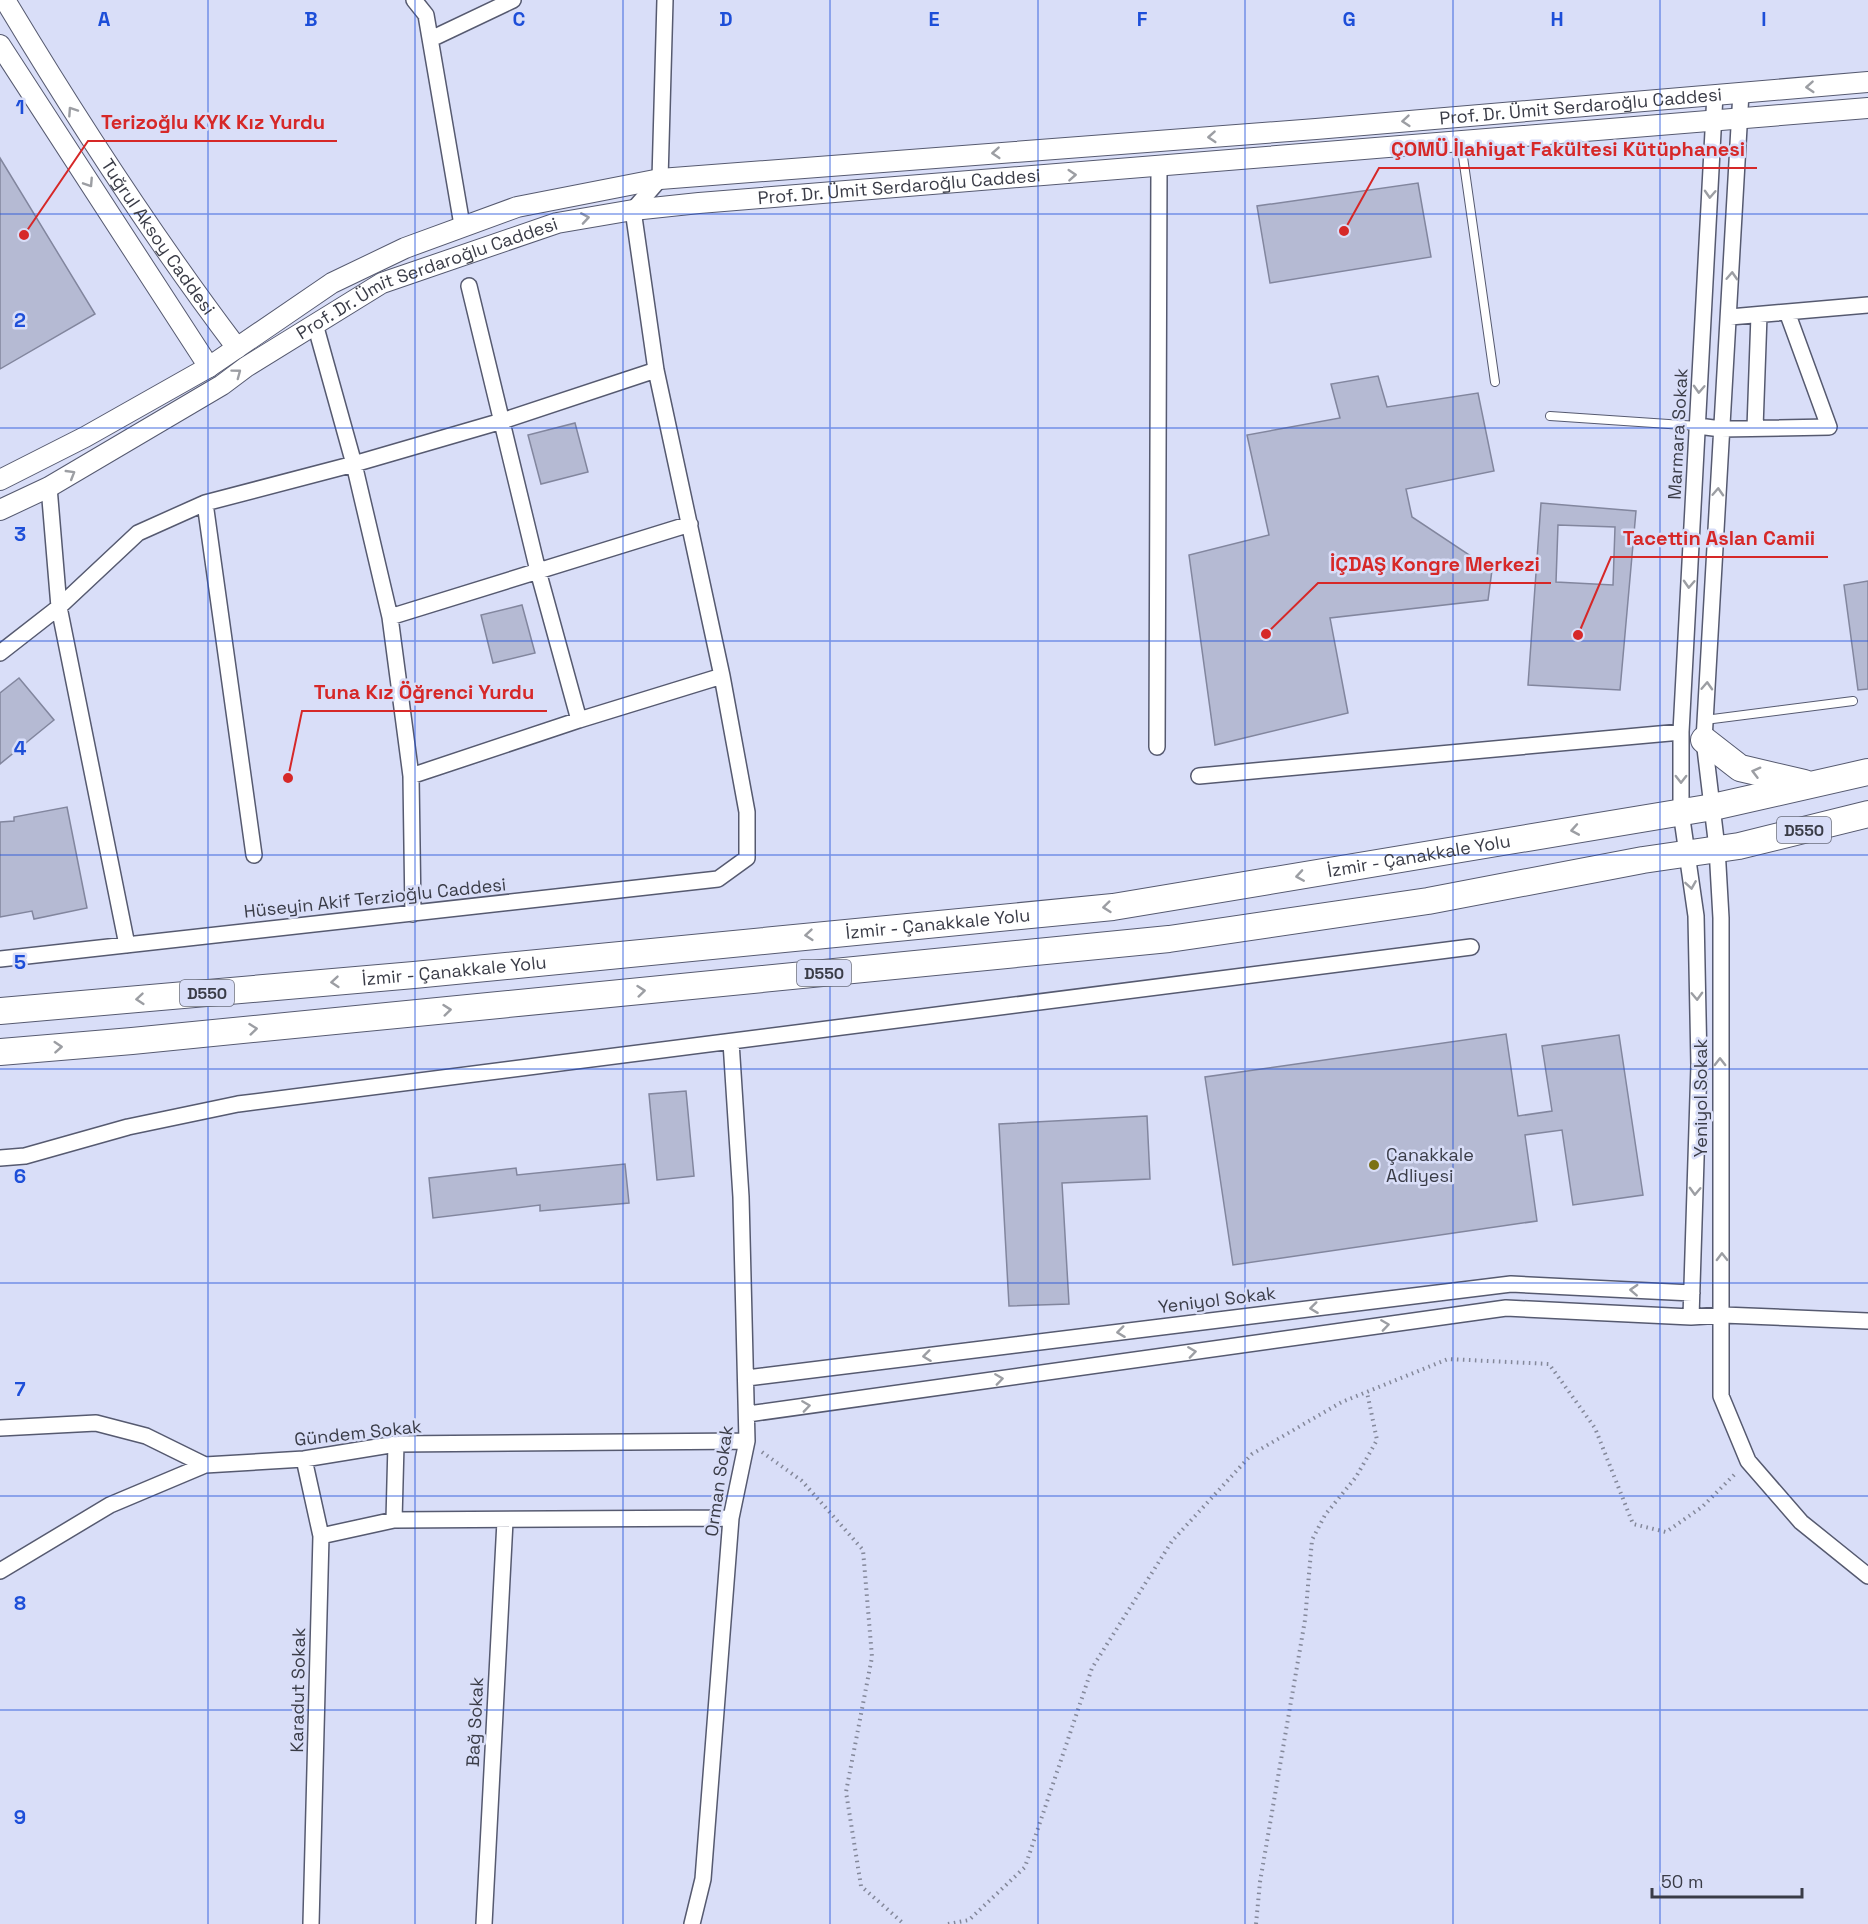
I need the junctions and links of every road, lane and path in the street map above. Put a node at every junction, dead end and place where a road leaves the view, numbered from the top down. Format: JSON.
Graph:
{"nodes":[{"id":1,"x":5,"y":0,"type":"edge"},
{"id":2,"x":414,"y":0,"type":"edge"},
{"id":3,"x":513,"y":0,"type":"edge"},
{"id":4,"x":665,"y":0,"type":"edge"},
{"id":5,"x":431,"y":39,"type":"junction"},
{"id":6,"x":0,"y":45,"type":"edge"},
{"id":7,"x":1868,"y":82,"type":"edge"},
{"id":8,"x":1741,"y":93,"type":"junction"},
{"id":9,"x":1715,"y":94,"type":"junction"},
{"id":10,"x":1868,"y":108,"type":"edge"},
{"id":11,"x":1713,"y":120,"type":"junction"},
{"id":12,"x":1740,"y":120,"type":"junction"},
{"id":13,"x":1460,"y":140,"type":"junction"},
{"id":14,"x":1158,"y":168,"type":"junction"},
{"id":15,"x":660,"y":179,"type":"junction"},
{"id":16,"x":633,"y":210,"type":"junction"},
{"id":17,"x":462,"y":225,"type":"junction"},
{"id":18,"x":469,"y":286,"type":"dead end"},
{"id":19,"x":1868,"y":305,"type":"edge"},
{"id":20,"x":1787,"y":312,"type":"junction"},
{"id":21,"x":1759,"y":315,"type":"junction"},
{"id":22,"x":1730,"y":317,"type":"junction"},
{"id":23,"x":315,"y":324,"type":"junction"},
{"id":24,"x":237,"y":348,"type":"junction"},
{"id":25,"x":209,"y":367,"type":"junction"},
{"id":26,"x":656,"y":370,"type":"junction"},
{"id":27,"x":1495,"y":382,"type":"dead end"},
{"id":28,"x":1550,"y":416,"type":"dead end"},
{"id":29,"x":502,"y":421,"type":"junction"},
{"id":30,"x":1698,"y":426,"type":"junction"},
{"id":31,"x":1755,"y":428,"type":"junction"},
{"id":32,"x":1721,"y":429,"type":"junction"},
{"id":33,"x":354,"y":464,"type":"junction"},
{"id":34,"x":0,"y":480,"type":"edge"},
{"id":35,"x":49,"y":487,"type":"junction"},
{"id":36,"x":205,"y":503,"type":"junction"},
{"id":37,"x":0,"y":510,"type":"edge"},
{"id":38,"x":690,"y":524,"type":"junction"},
{"id":39,"x":538,"y":571,"type":"junction"},
{"id":40,"x":59,"y":607,"type":"junction"},
{"id":41,"x":390,"y":617,"type":"junction"},
{"id":42,"x":0,"y":653,"type":"edge"},
{"id":43,"x":722,"y":676,"type":"junction"},
{"id":44,"x":1853,"y":701,"type":"dead end"},
{"id":45,"x":579,"y":720,"type":"junction"},
{"id":46,"x":1697,"y":731,"type":"junction"},
{"id":47,"x":1157,"y":747,"type":"dead end"},
{"id":48,"x":1868,"y":772,"type":"edge"},
{"id":49,"x":411,"y":776,"type":"junction"},
{"id":50,"x":1199,"y":776,"type":"dead end"},
{"id":51,"x":1813,"y":785,"type":"junction"},
{"id":52,"x":1713,"y":807,"type":"junction"},
{"id":53,"x":1681,"y":812,"type":"junction"},
{"id":54,"x":1868,"y":814,"type":"edge"},
{"id":55,"x":1718,"y":848,"type":"junction"},
{"id":56,"x":1687,"y":854,"type":"junction"},
{"id":57,"x":254,"y":855,"type":"dead end"},
{"id":58,"x":413,"y":914,"type":"junction"},
{"id":59,"x":127,"y":945,"type":"junction"},
{"id":60,"x":1471,"y":947,"type":"dead end"},
{"id":61,"x":0,"y":959,"type":"edge"},
{"id":62,"x":1696,"y":971,"type":"junction"},
{"id":63,"x":1720,"y":972,"type":"junction"},
{"id":64,"x":0,"y":1011,"type":"edge"},
{"id":65,"x":731,"y":1042,"type":"junction"},
{"id":66,"x":0,"y":1052,"type":"edge"},
{"id":67,"x":0,"y":1158,"type":"edge"},
{"id":68,"x":1692,"y":1293,"type":"junction"},
{"id":69,"x":1723,"y":1315,"type":"junction"},
{"id":70,"x":1690,"y":1317,"type":"junction"},
{"id":71,"x":1868,"y":1321,"type":"edge"},
{"id":72,"x":747,"y":1378,"type":"junction"},
{"id":73,"x":1367,"y":1392,"type":"junction"},
{"id":74,"x":748,"y":1414,"type":"junction"},
{"id":75,"x":0,"y":1428,"type":"edge"},
{"id":76,"x":747,"y":1441,"type":"junction"},
{"id":77,"x":396,"y":1444,"type":"junction"},
{"id":78,"x":304,"y":1459,"type":"junction"},
{"id":79,"x":1748,"y":1461,"type":"junction"},
{"id":80,"x":205,"y":1465,"type":"junction"},
{"id":81,"x":731,"y":1518,"type":"junction"},
{"id":82,"x":394,"y":1520,"type":"junction"},
{"id":83,"x":504,"y":1521,"type":"junction"},
{"id":84,"x":321,"y":1536,"type":"junction"},
{"id":85,"x":0,"y":1571,"type":"edge"},
{"id":86,"x":1868,"y":1576,"type":"edge"},
{"id":87,"x":311,"y":1924,"type":"edge"},
{"id":88,"x":484,"y":1924,"type":"edge"},
{"id":89,"x":692,"y":1924,"type":"edge"},
{"id":90,"x":904,"y":1924,"type":"edge"},
{"id":91,"x":948,"y":1924,"type":"edge"},
{"id":92,"x":1256,"y":1924,"type":"edge"}],
"edges":[{"from":24,"to":1,"type":"street","name":"Tuğrul Aksoy Caddesi","one_way":true},
{"from":2,"to":5,"type":"street"},
{"from":3,"to":5,"type":"street"},
{"from":4,"to":15,"type":"street"},
{"from":5,"to":17,"type":"street"},
{"from":6,"to":25,"type":"street","name":"Tuğrul Aksoy Caddesi","one_way":true},
{"from":7,"to":8,"type":"street","name":"Prof. Dr. Ümit Serdaroğlu Caddesi","one_way":true},
{"from":8,"to":9,"type":"street","name":"Prof. Dr. Ümit Serdaroğlu Caddesi"},
{"from":8,"to":12,"type":"street","name":"Marmara Sokak"},
{"from":9,"to":11,"type":"street","name":"Marmara Sokak"},
{"from":9,"to":15,"type":"street","name":"Prof. Dr. Ümit Serdaroğlu Caddesi","one_way":true},
{"from":10,"to":12,"type":"street","name":"Prof. Dr. Ümit Serdaroğlu Caddesi"},
{"from":11,"to":12,"type":"street","name":"Prof. Dr. Ümit Serdaroğlu Caddesi"},
{"from":11,"to":13,"type":"street","name":"Prof. Dr. Ümit Serdaroğlu Caddesi"},
{"from":11,"to":30,"type":"street","name":"Marmara Sokak","one_way":true},
{"from":22,"to":12,"type":"street","name":"Marmara Sokak","one_way":true},
{"from":13,"to":14,"type":"street","name":"Prof. Dr. Ümit Serdaroğlu Caddesi"},
{"from":13,"to":27,"type":"lane"},
{"from":16,"to":14,"type":"street","name":"Prof. Dr. Ümit Serdaroğlu Caddesi","one_way":true},
{"from":14,"to":47,"type":"street"},
{"from":15,"to":16,"type":"street"},
{"from":15,"to":17,"type":"street","name":"Prof. Dr. Ümit Serdaroğlu Caddesi"},
{"from":23,"to":16,"type":"street","name":"Prof. Dr. Ümit Serdaroğlu Caddesi","one_way":true},
{"from":16,"to":26,"type":"street"},
{"from":17,"to":24,"type":"street","name":"Prof. Dr. Ümit Serdaroğlu Caddesi"},
{"from":18,"to":29,"type":"street"},
{"from":19,"to":20,"type":"street"},
{"from":20,"to":21,"type":"street"},
{"from":20,"to":31,"type":"street"},
{"from":21,"to":22,"type":"street"},
{"from":21,"to":31,"type":"street"},
{"from":22,"to":32,"type":"street","name":"Marmara Sokak"},
{"from":23,"to":33,"type":"street"},
{"from":35,"to":23,"type":"street","name":"Prof. Dr. Ümit Serdaroğlu Caddesi","one_way":true},
{"from":24,"to":25,"type":"street","name":"Prof. Dr. Ümit Serdaroğlu Caddesi"},
{"from":25,"to":34,"type":"street","name":"Prof. Dr. Ümit Serdaroğlu Caddesi"},
{"from":26,"to":29,"type":"street"},
{"from":26,"to":38,"type":"street"},
{"from":28,"to":30,"type":"lane"},
{"from":29,"to":33,"type":"street"},
{"from":29,"to":39,"type":"street"},
{"from":30,"to":32,"type":"street"},
{"from":30,"to":46,"type":"street","name":"Marmara Sokak","one_way":true},
{"from":31,"to":32,"type":"street"},
{"from":46,"to":32,"type":"street","name":"Marmara Sokak","one_way":true},
{"from":33,"to":36,"type":"street"},
{"from":33,"to":41,"type":"street"},
{"from":35,"to":37,"type":"street","name":"Prof. Dr. Ümit Serdaroğlu Caddesi"},
{"from":35,"to":40,"type":"street"},
{"from":36,"to":40,"type":"street"},
{"from":36,"to":57,"type":"street"},
{"from":38,"to":39,"type":"street"},
{"from":38,"to":43,"type":"street"},
{"from":39,"to":41,"type":"street"},
{"from":39,"to":45,"type":"street"},
{"from":40,"to":42,"type":"street"},
{"from":40,"to":59,"type":"street"},
{"from":41,"to":49,"type":"street"},
{"from":43,"to":45,"type":"street"},
{"from":43,"to":58,"type":"street","name":"Hüseyin Akif Terzioğlu Caddesi"},
{"from":44,"to":46,"type":"lane"},
{"from":45,"to":49,"type":"street"},
{"from":46,"to":50,"type":"street"},
{"from":51,"to":46,"type":"highway","one_way":true},
{"from":46,"to":52,"type":"street","name":"Marmara Sokak"},
{"from":46,"to":53,"type":"street","name":"Marmara Sokak","one_way":true},
{"from":48,"to":51,"type":"highway","name":"İzmir - Çanakkale Yolu","number":"D550"},
{"from":49,"to":58,"type":"street"},
{"from":51,"to":52,"type":"highway","name":"İzmir - Çanakkale Yolu","number":"D550"},
{"from":52,"to":53,"type":"highway","name":"İzmir - Çanakkale Yolu","number":"D550"},
{"from":52,"to":55,"type":"street","name":"Marmara Sokak"},
{"from":53,"to":56,"type":"street","name":"Yeniyol Sokak"},
{"from":53,"to":64,"type":"highway","name":"İzmir - Çanakkale Yolu","number":"D550","one_way":true},
{"from":54,"to":55,"type":"highway","name":"İzmir - Çanakkale Yolu","number":"D550"},
{"from":55,"to":56,"type":"highway","name":"İzmir - Çanakkale Yolu","number":"D550"},
{"from":55,"to":63,"type":"street","name":"Yeniyol Sokak"},
{"from":56,"to":62,"type":"street","name":"Yeniyol Sokak","one_way":true},
{"from":66,"to":56,"type":"highway","name":"İzmir - Çanakkale Yolu","number":"D550","one_way":true},
{"from":58,"to":59,"type":"street","name":"Hüseyin Akif Terzioğlu Caddesi"},
{"from":59,"to":61,"type":"street","name":"Hüseyin Akif Terzioğlu Caddesi"},
{"from":60,"to":65,"type":"street"},
{"from":62,"to":63,"type":"street"},
{"from":62,"to":68,"type":"street","name":"Yeniyol Sokak","one_way":true},
{"from":69,"to":63,"type":"street","name":"Yeniyol Sokak","one_way":true},
{"from":65,"to":67,"type":"street"},
{"from":65,"to":72,"type":"street","name":"Orman Sokak"},
{"from":68,"to":70,"type":"street","name":"Yeniyol Sokak"},
{"from":68,"to":72,"type":"street","name":"Yeniyol Sokak","one_way":true},
{"from":69,"to":70,"type":"street"},
{"from":69,"to":71,"type":"street"},
{"from":69,"to":79,"type":"street","name":"Yeniyol Sokak"},
{"from":74,"to":70,"type":"street","one_way":true},
{"from":72,"to":74,"type":"street","name":"Orman Sokak"},
{"from":73,"to":79,"type":"path"},
{"from":73,"to":91,"type":"path"},
{"from":73,"to":92,"type":"path"},
{"from":74,"to":76,"type":"street","name":"Orman Sokak"},
{"from":75,"to":80,"type":"street"},
{"from":76,"to":77,"type":"street","name":"Gündem Sokak"},
{"from":76,"to":81,"type":"street","name":"Orman Sokak"},
{"from":76,"to":90,"type":"path"},
{"from":77,"to":78,"type":"street","name":"Gündem Sokak"},
{"from":77,"to":82,"type":"street"},
{"from":78,"to":80,"type":"street","name":"Gündem Sokak"},
{"from":78,"to":84,"type":"street","name":"Karadut Sokak"},
{"from":79,"to":86,"type":"street","name":"Yeniyol Sokak"},
{"from":80,"to":85,"type":"street","name":"Gündem Sokak"},
{"from":81,"to":83,"type":"street"},
{"from":81,"to":89,"type":"street","name":"Orman Sokak"},
{"from":82,"to":83,"type":"street"},
{"from":82,"to":84,"type":"street"},
{"from":83,"to":88,"type":"street","name":"Bağ Sokak"},
{"from":84,"to":87,"type":"street","name":"Karadut Sokak"}]}
